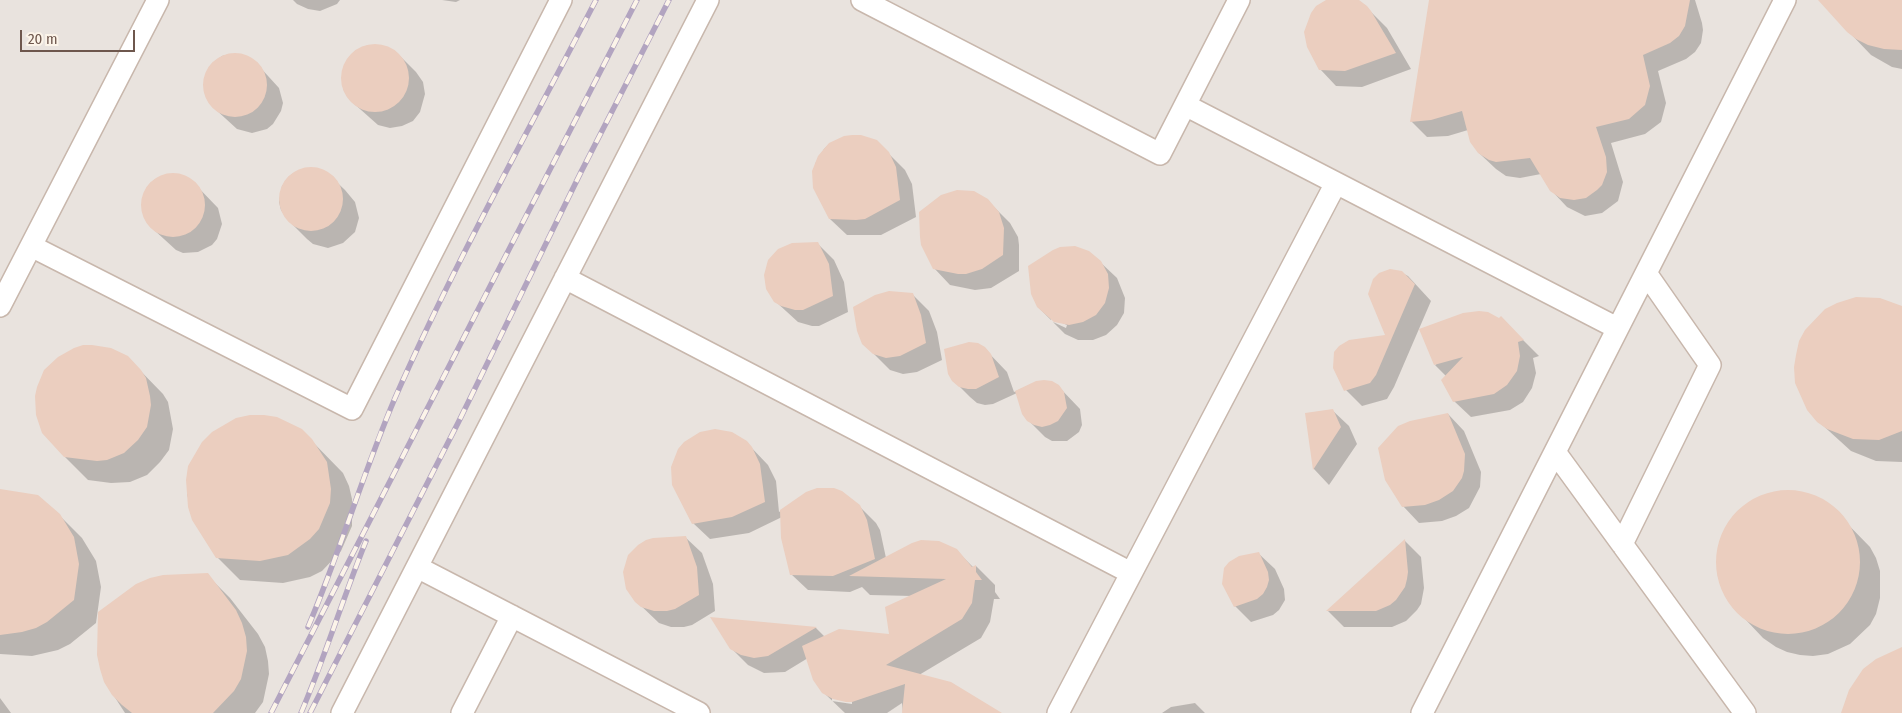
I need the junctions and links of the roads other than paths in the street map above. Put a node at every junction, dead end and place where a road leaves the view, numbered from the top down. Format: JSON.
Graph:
{"nodes":[{"id":1,"x":158,"y":0,"type":"edge"},
{"id":2,"x":562,"y":0,"type":"edge"},
{"id":3,"x":708,"y":0,"type":"edge"},
{"id":4,"x":862,"y":0,"type":"edge"},
{"id":5,"x":1239,"y":0,"type":"edge"},
{"id":6,"x":1785,"y":0,"type":"edge"},
{"id":7,"x":1187,"y":106,"type":"junction"},
{"id":8,"x":1336,"y":183,"type":"junction"},
{"id":9,"x":31,"y":246,"type":"junction"},
{"id":10,"x":1646,"y":273,"type":"junction"},
{"id":11,"x":565,"y":278,"type":"junction"},
{"id":12,"x":0,"y":306,"type":"edge"},
{"id":13,"x":1617,"y":328,"type":"junction"},
{"id":14,"x":1555,"y":452,"type":"junction"},
{"id":15,"x":1622,"y":544,"type":"junction"},
{"id":16,"x":417,"y":567,"type":"junction"},
{"id":17,"x":1132,"y":573,"type":"junction"},
{"id":18,"x":512,"y":616,"type":"junction"},
{"id":19,"x":342,"y":713,"type":"edge"},
{"id":20,"x":462,"y":713,"type":"edge"},
{"id":21,"x":699,"y":713,"type":"edge"},
{"id":22,"x":1058,"y":713,"type":"edge"},
{"id":23,"x":1422,"y":713,"type":"edge"},
{"id":24,"x":1745,"y":713,"type":"edge"}],
"edges":[{"from":1,"to":9,"type":"lane"},
{"from":2,"to":9,"type":"lane"},
{"from":3,"to":11,"type":"lane"},
{"from":4,"to":7,"type":"lane"},
{"from":5,"to":7,"type":"lane"},
{"from":6,"to":10,"type":"lane"},
{"from":7,"to":8,"type":"lane"},
{"from":8,"to":13,"type":"lane"},
{"from":8,"to":17,"type":"lane"},
{"from":9,"to":12,"type":"lane"},
{"from":10,"to":13,"type":"lane"},
{"from":10,"to":15,"type":"lane"},
{"from":11,"to":16,"type":"lane"},
{"from":11,"to":17,"type":"lane"},
{"from":13,"to":14,"type":"lane"},
{"from":14,"to":15,"type":"lane"},
{"from":14,"to":23,"type":"lane"},
{"from":15,"to":24,"type":"lane"},
{"from":16,"to":18,"type":"lane"},
{"from":16,"to":19,"type":"lane"},
{"from":17,"to":22,"type":"lane"},
{"from":18,"to":20,"type":"lane"},
{"from":18,"to":21,"type":"lane"}]}
